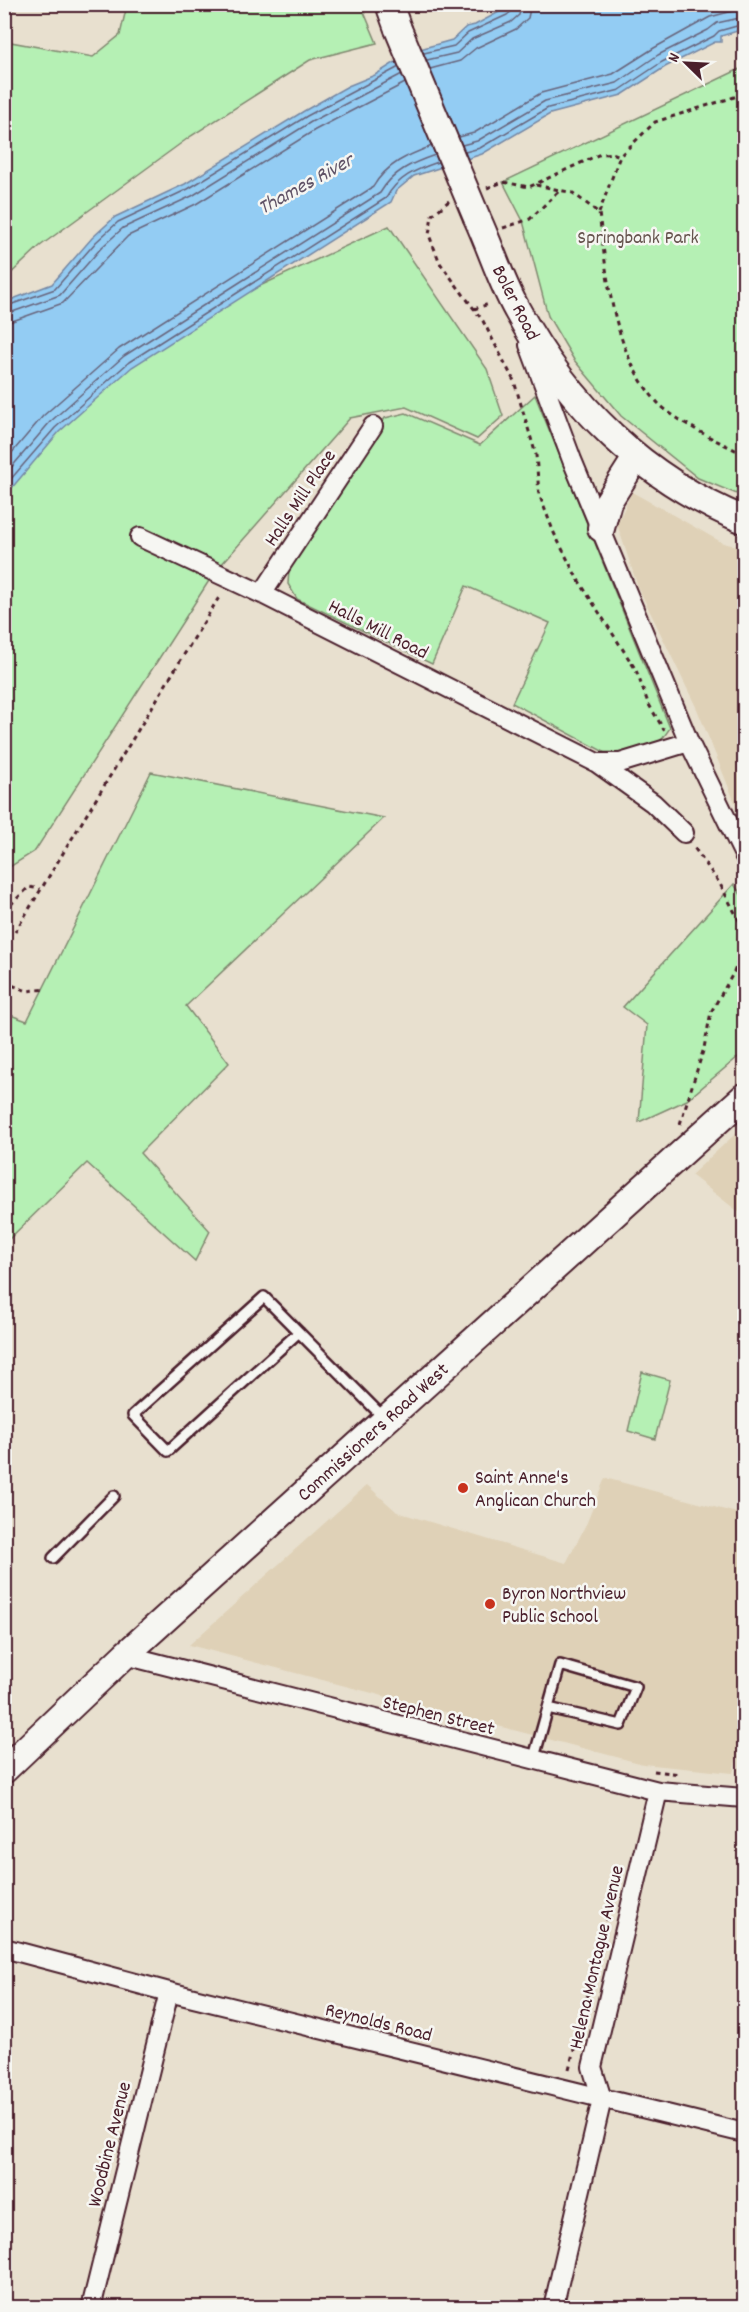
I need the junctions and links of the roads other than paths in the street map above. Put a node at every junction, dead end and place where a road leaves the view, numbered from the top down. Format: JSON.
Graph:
{"nodes":[{"id":1,"x":389,"y":4,"type":"edge"},
{"id":2,"x":516,"y":309,"type":"junction"},
{"id":3,"x":373,"y":426,"type":"dead end"},
{"id":4,"x":636,"y":458,"type":"junction"},
{"id":5,"x":744,"y":520,"type":"edge"},
{"id":6,"x":601,"y":528,"type":"junction"},
{"id":7,"x":140,"y":537,"type":"dead end"},
{"id":8,"x":262,"y":594,"type":"junction"},
{"id":9,"x":681,"y":745,"type":"junction"},
{"id":10,"x":597,"y":763,"type":"junction"},
{"id":11,"x":684,"y":833,"type":"road end"},
{"id":12,"x":744,"y":855,"type":"edge"},
{"id":13,"x":744,"y":1097,"type":"edge"},
{"id":14,"x":298,"y":1332,"type":"junction"},
{"id":15,"x":385,"y":1419,"type":"junction"},
{"id":16,"x":114,"y":1496,"type":"dead end"},
{"id":17,"x":53,"y":1558,"type":"dead end"},
{"id":18,"x":125,"y":1655,"type":"junction"},
{"id":19,"x":548,"y":1708,"type":"junction"},
{"id":20,"x":533,"y":1761,"type":"junction"},
{"id":21,"x":4,"y":1770,"type":"edge"},
{"id":22,"x":658,"y":1791,"type":"junction"},
{"id":23,"x":744,"y":1798,"type":"edge"},
{"id":24,"x":4,"y":1948,"type":"edge"},
{"id":25,"x":169,"y":1992,"type":"junction"},
{"id":26,"x":602,"y":2099,"type":"junction"},
{"id":27,"x":744,"y":2133,"type":"edge"},
{"id":28,"x":91,"y":2307,"type":"edge"},
{"id":29,"x":553,"y":2307,"type":"edge"}],
"edges":[{"from":1,"to":2,"type":"main road","name":"Boler Road","bridge":true},
{"from":2,"to":4,"type":"main road","name":"Boler Road"},
{"from":2,"to":6,"type":"street"},
{"from":3,"to":8,"type":"street","name":"Halls Mill Place"},
{"from":4,"to":5,"type":"main road","name":"Boler Road"},
{"from":4,"to":6,"type":"main road"},
{"from":6,"to":9,"type":"street"},
{"from":7,"to":8,"type":"street","name":"Halls Mill Road"},
{"from":8,"to":10,"type":"street","name":"Halls Mill Road"},
{"from":9,"to":10,"type":"street"},
{"from":9,"to":12,"type":"street"},
{"from":10,"to":11,"type":"street","name":"Halls Mill Road"},
{"from":13,"to":15,"type":"main road","name":"Commissioners Road West"},
{"from":14,"to":14,"type":"lane"},
{"from":14,"to":15,"type":"lane"},
{"from":15,"to":18,"type":"main road","name":"Commissioners Road West"},
{"from":16,"to":17,"type":"lane"},
{"from":18,"to":20,"type":"street","name":"Stephen Street"},
{"from":18,"to":21,"type":"main road","name":"Commissioners Road West"},
{"from":19,"to":19,"type":"lane"},
{"from":19,"to":20,"type":"lane"},
{"from":20,"to":22,"type":"street","name":"Stephen Street"},
{"from":22,"to":23,"type":"street","name":"Stephen Street"},
{"from":22,"to":26,"type":"street","name":"Helena Montague Avenue"},
{"from":24,"to":25,"type":"street","name":"Reynolds Road"},
{"from":25,"to":26,"type":"street","name":"Reynolds Road"},
{"from":25,"to":28,"type":"street","name":"Woodbine Avenue"},
{"from":26,"to":27,"type":"street","name":"Reynolds Road"},
{"from":26,"to":29,"type":"street"}]}
